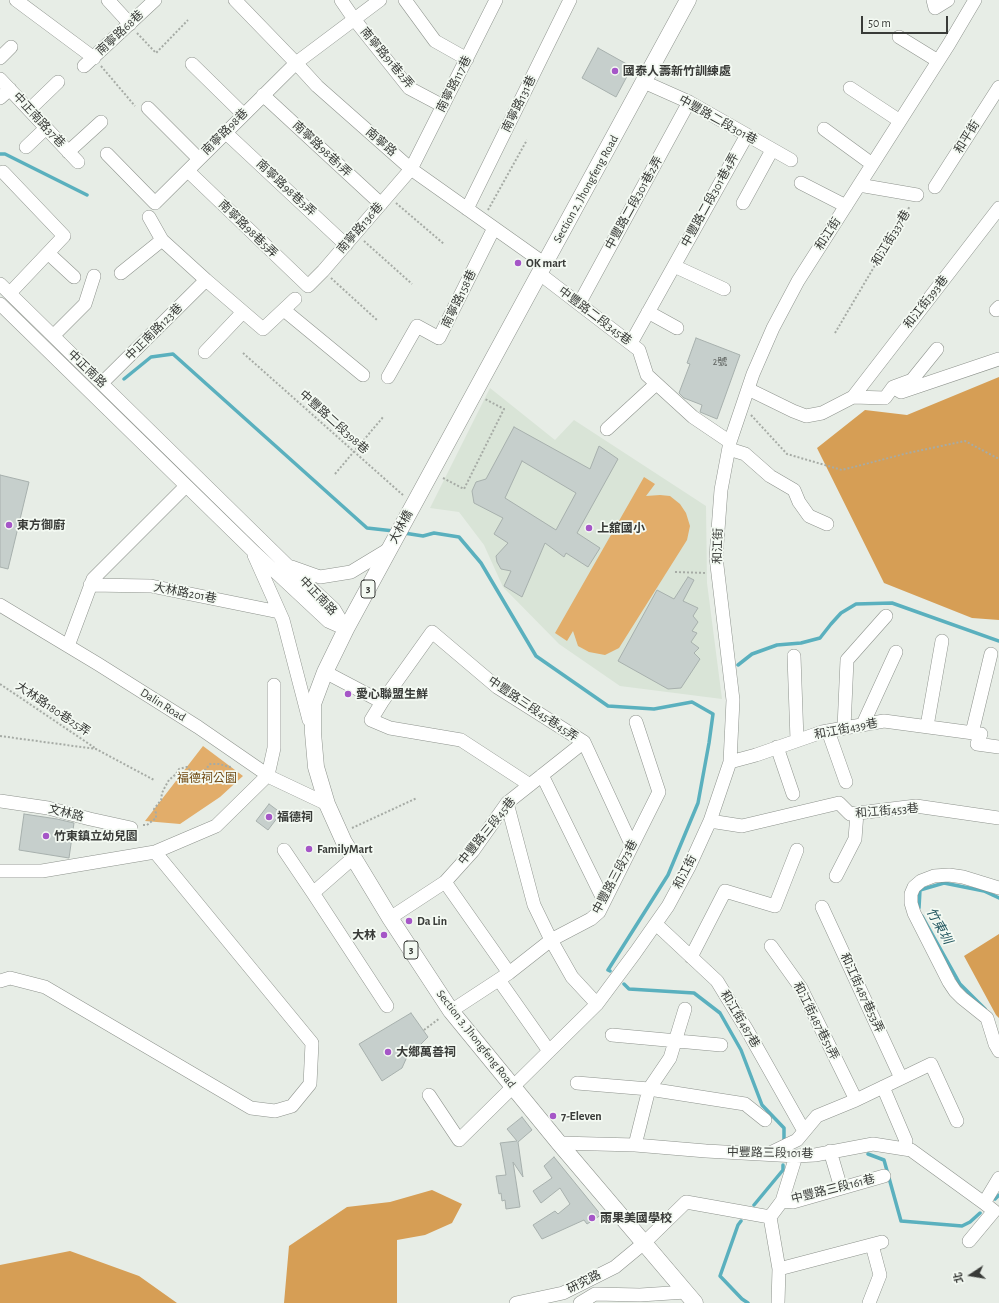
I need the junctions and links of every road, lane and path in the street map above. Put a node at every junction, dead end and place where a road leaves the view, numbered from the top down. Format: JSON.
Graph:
{"nodes":[{"id":1,"x":16,"y":0,"type":"edge"},
{"id":2,"x":108,"y":0,"type":"edge"},
{"id":3,"x":155,"y":0,"type":"edge"},
{"id":4,"x":235,"y":0,"type":"edge"},
{"id":5,"x":341,"y":0,"type":"edge"},
{"id":6,"x":380,"y":0,"type":"edge"},
{"id":7,"x":404,"y":0,"type":"edge"},
{"id":8,"x":570,"y":0,"type":"edge"},
{"id":9,"x":688,"y":0,"type":"edge"},
{"id":10,"x":933,"y":0,"type":"edge"},
{"id":11,"x":948,"y":0,"type":"edge"},
{"id":12,"x":975,"y":0,"type":"edge"},
{"id":13,"x":492,"y":1,"type":"edge"},
{"id":14,"x":354,"y":19,"type":"junction"},
{"id":15,"x":188,"y":20,"type":"dead end"},
{"id":16,"x":130,"y":24,"type":"junction"},
{"id":17,"x":899,"y":37,"type":"dead end"},
{"id":18,"x":11,"y":47,"type":"dead end"},
{"id":19,"x":0,"y":58,"type":"edge"},
{"id":20,"x":467,"y":59,"type":"junction"},
{"id":21,"x":89,"y":62,"type":"junction"},
{"id":22,"x":938,"y":62,"type":"junction"},
{"id":23,"x":296,"y":63,"type":"junction"},
{"id":24,"x":192,"y":64,"type":"dead end"},
{"id":25,"x":0,"y":79,"type":"edge"},
{"id":26,"x":58,"y":82,"type":"dead end"},
{"id":27,"x":644,"y":82,"type":"junction"},
{"id":28,"x":999,"y":87,"type":"edge"},
{"id":29,"x":850,"y":88,"type":"dead end"},
{"id":30,"x":5,"y":94,"type":"edge"},
{"id":31,"x":263,"y":95,"type":"junction"},
{"id":32,"x":689,"y":102,"type":"junction"},
{"id":33,"x":135,"y":106,"type":"dead end"},
{"id":34,"x":443,"y":106,"type":"junction"},
{"id":35,"x":148,"y":108,"type":"dead end"},
{"id":36,"x":30,"y":110,"type":"junction"},
{"id":37,"x":243,"y":114,"type":"junction"},
{"id":38,"x":900,"y":121,"type":"junction"},
{"id":39,"x":101,"y":122,"type":"dead end"},
{"id":40,"x":46,"y":128,"type":"junction"},
{"id":41,"x":824,"y":129,"type":"dead end"},
{"id":42,"x":225,"y":132,"type":"junction"},
{"id":43,"x":747,"y":135,"type":"junction"},
{"id":44,"x":527,"y":140,"type":"dead end"},
{"id":45,"x":26,"y":147,"type":"dead end"},
{"id":46,"x":772,"y":150,"type":"junction"},
{"id":47,"x":68,"y":152,"type":"junction"},
{"id":48,"x":107,"y":154,"type":"dead end"},
{"id":49,"x":199,"y":159,"type":"junction"},
{"id":50,"x":791,"y":160,"type":"dead end"},
{"id":51,"x":78,"y":162,"type":"dead end"},
{"id":52,"x":872,"y":164,"type":"junction"},
{"id":53,"x":411,"y":169,"type":"junction"},
{"id":54,"x":188,"y":171,"type":"junction"},
{"id":55,"x":3,"y":172,"type":"dead end"},
{"id":56,"x":801,"y":183,"type":"dead end"},
{"id":57,"x":859,"y":185,"type":"junction"},
{"id":58,"x":935,"y":187,"type":"dead end"},
{"id":59,"x":917,"y":194,"type":"joint"},
{"id":60,"x":384,"y":200,"type":"junction"},
{"id":61,"x":743,"y":203,"type":"dead end"},
{"id":62,"x":846,"y":206,"type":"junction"},
{"id":63,"x":999,"y":208,"type":"edge"},
{"id":64,"x":467,"y":209,"type":"junction"},
{"id":65,"x":149,"y":217,"type":"dead end"},
{"id":66,"x":482,"y":220,"type":"junction"},
{"id":67,"x":494,"y":228,"type":"junction"},
{"id":68,"x":356,"y":233,"type":"junction"},
{"id":69,"x":162,"y":240,"type":"junction"},
{"id":70,"x":444,"y":244,"type":"dead end"},
{"id":71,"x":346,"y":245,"type":"junction"},
{"id":72,"x":48,"y":253,"type":"junction"},
{"id":73,"x":674,"y":266,"type":"junction"},
{"id":74,"x":542,"y":269,"type":"junction"},
{"id":75,"x":323,"y":271,"type":"junction"},
{"id":76,"x":120,"y":273,"type":"dead end"},
{"id":77,"x":94,"y":276,"type":"dead end"},
{"id":78,"x":74,"y":277,"type":"dead end"},
{"id":79,"x":206,"y":280,"type":"junction"},
{"id":80,"x":0,"y":284,"type":"edge"},
{"id":81,"x":412,"y":284,"type":"dead end"},
{"id":82,"x":308,"y":286,"type":"joint"},
{"id":83,"x":724,"y":289,"type":"dead end"},
{"id":84,"x":10,"y":293,"type":"junction"},
{"id":85,"x":295,"y":299,"type":"dead end"},
{"id":86,"x":579,"y":304,"type":"junction"},
{"id":87,"x":2,"y":310,"type":"edge"},
{"id":88,"x":284,"y":310,"type":"junction"},
{"id":89,"x":243,"y":312,"type":"junction"},
{"id":90,"x":648,"y":312,"type":"junction"},
{"id":91,"x":377,"y":320,"type":"dead end"},
{"id":92,"x":678,"y":328,"type":"dead end"},
{"id":93,"x":835,"y":333,"type":"dead end"},
{"id":94,"x":53,"y":336,"type":"junction"},
{"id":95,"x":631,"y":343,"type":"junction"},
{"id":96,"x":937,"y":349,"type":"dead end"},
{"id":97,"x":205,"y":352,"type":"dead end"},
{"id":98,"x":243,"y":353,"type":"dead end"},
{"id":99,"x":999,"y":359,"type":"edge"},
{"id":100,"x":363,"y":375,"type":"dead end"},
{"id":101,"x":388,"y":377,"type":"dead end"},
{"id":102,"x":102,"y":383,"type":"junction"},
{"id":103,"x":656,"y":384,"type":"junction"},
{"id":104,"x":893,"y":387,"type":"junction"},
{"id":105,"x":748,"y":389,"type":"junction"},
{"id":106,"x":473,"y":393,"type":"junction"},
{"id":107,"x":853,"y":397,"type":"junction"},
{"id":108,"x":742,"y":406,"type":"junction"},
{"id":109,"x":384,"y":416,"type":"dead end"},
{"id":110,"x":607,"y":429,"type":"dead end"},
{"id":111,"x":729,"y":445,"type":"junction"},
{"id":112,"x":354,"y":452,"type":"junction"},
{"id":113,"x":999,"y":459,"type":"edge"},
{"id":114,"x":431,"y":472,"type":"junction"},
{"id":115,"x":335,"y":474,"type":"dead end"},
{"id":116,"x":186,"y":486,"type":"junction"},
{"id":117,"x":414,"y":504,"type":"junction"},
{"id":118,"x":827,"y":524,"type":"dead end"},
{"id":119,"x":389,"y":549,"type":"junction"},
{"id":120,"x":252,"y":550,"type":"junction"},
{"id":121,"x":287,"y":565,"type":"junction"},
{"id":122,"x":675,"y":572,"type":"dead end"},
{"id":123,"x":718,"y":573,"type":"junction"},
{"id":124,"x":90,"y":585,"type":"junction"},
{"id":125,"x":0,"y":605,"type":"edge"},
{"id":126,"x":279,"y":612,"type":"junction"},
{"id":127,"x":886,"y":616,"type":"dead end"},
{"id":128,"x":346,"y":629,"type":"junction"},
{"id":129,"x":942,"y":641,"type":"dead end"},
{"id":130,"x":68,"y":646,"type":"junction"},
{"id":131,"x":896,"y":652,"type":"dead end"},
{"id":132,"x":991,"y":654,"type":"dead end"},
{"id":133,"x":794,"y":656,"type":"dead end"},
{"id":134,"x":325,"y":672,"type":"junction"},
{"id":135,"x":0,"y":684,"type":"edge"},
{"id":136,"x":274,"y":685,"type":"dead end"},
{"id":137,"x":382,"y":702,"type":"junction"},
{"id":138,"x":636,"y":722,"type":"dead end"},
{"id":139,"x":863,"y":724,"type":"junction"},
{"id":140,"x":927,"y":726,"type":"junction"},
{"id":141,"x":844,"y":728,"type":"junction"},
{"id":142,"x":828,"y":731,"type":"junction"},
{"id":143,"x":312,"y":733,"type":"junction"},
{"id":144,"x":972,"y":733,"type":"junction"},
{"id":145,"x":0,"y":736,"type":"edge"},
{"id":146,"x":797,"y":740,"type":"junction"},
{"id":147,"x":584,"y":742,"type":"junction"},
{"id":148,"x":777,"y":747,"type":"junction"},
{"id":149,"x":999,"y":747,"type":"edge"},
{"id":150,"x":96,"y":749,"type":"junction"},
{"id":151,"x":243,"y":758,"type":"junction"},
{"id":152,"x":730,"y":762,"type":"junction"},
{"id":153,"x":268,"y":775,"type":"junction"},
{"id":154,"x":542,"y":775,"type":"junction"},
{"id":155,"x":154,"y":780,"type":"dead end"},
{"id":156,"x":846,"y":782,"type":"dead end"},
{"id":157,"x":530,"y":785,"type":"junction"},
{"id":158,"x":793,"y":794,"type":"dead end"},
{"id":159,"x":417,"y":798,"type":"dead end"},
{"id":160,"x":0,"y":801,"type":"edge"},
{"id":161,"x":507,"y":803,"type":"junction"},
{"id":162,"x":326,"y":804,"type":"junction"},
{"id":163,"x":857,"y":813,"type":"junction"},
{"id":164,"x":999,"y":818,"type":"edge"},
{"id":165,"x":710,"y":821,"type":"junction"},
{"id":166,"x":130,"y":828,"type":"joint"},
{"id":167,"x":340,"y":833,"type":"junction"},
{"id":168,"x":632,"y":846,"type":"junction"},
{"id":169,"x":284,"y":850,"type":"dead end"},
{"id":170,"x":797,"y":850,"type":"dead end"},
{"id":171,"x":155,"y":852,"type":"junction"},
{"id":172,"x":353,"y":858,"type":"junction"},
{"id":173,"x":0,"y":871,"type":"edge"},
{"id":174,"x":836,"y":876,"type":"dead end"},
{"id":175,"x":445,"y":882,"type":"junction"},
{"id":176,"x":999,"y":888,"type":"edge"},
{"id":177,"x":313,"y":892,"type":"junction"},
{"id":178,"x":604,"y":901,"type":"junction"},
{"id":179,"x":822,"y":907,"type":"dead end"},
{"id":180,"x":390,"y":918,"type":"junction"},
{"id":181,"x":656,"y":924,"type":"junction"},
{"id":182,"x":551,"y":940,"type":"junction"},
{"id":183,"x":770,"y":946,"type":"dead end"},
{"id":184,"x":692,"y":957,"type":"junction"},
{"id":185,"x":504,"y":976,"type":"junction"},
{"id":186,"x":0,"y":981,"type":"edge"},
{"id":187,"x":597,"y":1004,"type":"junction"},
{"id":188,"x":387,"y":1006,"type":"dead end"},
{"id":189,"x":685,"y":1009,"type":"dead end"},
{"id":190,"x":450,"y":1011,"type":"junction"},
{"id":191,"x":424,"y":1030,"type":"dead end"},
{"id":192,"x":612,"y":1035,"type":"dead end"},
{"id":193,"x":675,"y":1040,"type":"junction"},
{"id":194,"x":721,"y":1045,"type":"dead end"},
{"id":195,"x":549,"y":1051,"type":"junction"},
{"id":196,"x":999,"y":1051,"type":"edge"},
{"id":197,"x":901,"y":1078,"type":"junction"},
{"id":198,"x":577,"y":1083,"type":"dead end"},
{"id":199,"x":513,"y":1086,"type":"junction"},
{"id":200,"x":883,"y":1087,"type":"junction"},
{"id":201,"x":649,"y":1089,"type":"junction"},
{"id":202,"x":429,"y":1095,"type":"dead end"},
{"id":203,"x":856,"y":1100,"type":"junction"},
{"id":204,"x":765,"y":1120,"type":"dead end"},
{"id":205,"x":957,"y":1121,"type":"dead end"},
{"id":206,"x":804,"y":1131,"type":"junction"},
{"id":207,"x":906,"y":1141,"type":"dead end"},
{"id":208,"x":559,"y":1143,"type":"junction"},
{"id":209,"x":635,"y":1145,"type":"junction"},
{"id":210,"x":830,"y":1151,"type":"junction"},
{"id":211,"x":768,"y":1154,"type":"junction"},
{"id":212,"x":796,"y":1156,"type":"junction"},
{"id":213,"x":884,"y":1176,"type":"dead end"},
{"id":214,"x":999,"y":1178,"type":"edge"},
{"id":215,"x":841,"y":1188,"type":"junction"},
{"id":216,"x":782,"y":1201,"type":"junction"},
{"id":217,"x":984,"y":1203,"type":"junction"},
{"id":218,"x":770,"y":1217,"type":"junction"},
{"id":219,"x":969,"y":1241,"type":"dead end"},
{"id":220,"x":644,"y":1243,"type":"junction"},
{"id":221,"x":779,"y":1269,"type":"junction"},
{"id":222,"x":690,"y":1298,"type":"edge"},
{"id":223,"x":613,"y":1299,"type":"edge"},
{"id":224,"x":516,"y":1303,"type":"edge"},
{"id":225,"x":580,"y":1303,"type":"edge"},
{"id":226,"x":778,"y":1303,"type":"edge"},
{"id":227,"x":869,"y":1303,"type":"edge"}],
"edges":[{"from":1,"to":21,"type":"street"},
{"from":2,"to":16,"type":"street"},
{"from":3,"to":16,"type":"street","name":"南寧路68巷"},
{"from":4,"to":23,"type":"street","name":"南寧路"},
{"from":5,"to":14,"type":"street","name":"南寧路91巷2弄"},
{"from":6,"to":14,"type":"street","name":"南寧路98巷"},
{"from":7,"to":20,"type":"street"},
{"from":8,"to":64,"type":"street","name":"南寧路131巷"},
{"from":9,"to":27,"type":"main road","name":"Section 2, Jhongfeng Road","number":"3"},
{"from":10,"to":11,"type":"street"},
{"from":12,"to":22,"type":"street","name":"和江街"},
{"from":13,"to":20,"type":"street","name":"南寧路117巷"},
{"from":14,"to":23,"type":"street","name":"南寧路98巷"},
{"from":14,"to":34,"type":"street","name":"南寧路91巷2弄"},
{"from":15,"to":16,"type":"path"},
{"from":16,"to":21,"type":"street","name":"南寧路68巷"},
{"from":17,"to":22,"type":"street"},
{"from":18,"to":19,"type":"street"},
{"from":20,"to":34,"type":"street","name":"南寧路117巷"},
{"from":21,"to":33,"type":"path"},
{"from":22,"to":38,"type":"street","name":"和江街"},
{"from":23,"to":31,"type":"street","name":"南寧路98巷"},
{"from":23,"to":53,"type":"street","name":"南寧路"},
{"from":24,"to":37,"type":"street"},
{"from":25,"to":30,"type":"street","name":"中正南路37巷"},
{"from":26,"to":36,"type":"street"},
{"from":27,"to":32,"type":"street","name":"中豐路二段301巷"},
{"from":27,"to":74,"type":"main road","name":"Section 2, Jhongfeng Road","number":"3"},
{"from":28,"to":58,"type":"street","name":"和平街"},
{"from":29,"to":38,"type":"street"},
{"from":30,"to":36,"type":"street","name":"中正南路37巷"},
{"from":31,"to":37,"type":"street","name":"南寧路98巷"},
{"from":31,"to":60,"type":"street","name":"南寧路98巷1弄"},
{"from":32,"to":43,"type":"street","name":"中豐路二段301巷"},
{"from":32,"to":86,"type":"street","name":"中豐路二段301巷2弄"},
{"from":34,"to":53,"type":"street","name":"南寧路117巷"},
{"from":35,"to":49,"type":"street"},
{"from":36,"to":40,"type":"street","name":"中正南路37巷"},
{"from":37,"to":42,"type":"street","name":"南寧路98巷"},
{"from":38,"to":52,"type":"street","name":"和江街"},
{"from":39,"to":47,"type":"street"},
{"from":40,"to":45,"type":"street"},
{"from":40,"to":47,"type":"street","name":"中正南路37巷"},
{"from":41,"to":52,"type":"street"},
{"from":42,"to":49,"type":"street","name":"南寧路98巷"},
{"from":42,"to":71,"type":"street","name":"南寧路98巷3弄"},
{"from":43,"to":46,"type":"street","name":"中豐路二段301巷"},
{"from":43,"to":73,"type":"street","name":"中豐路二段301巷4弄"},
{"from":44,"to":66,"type":"path"},
{"from":46,"to":50,"type":"street","name":"中豐路二段301巷"},
{"from":46,"to":61,"type":"street"},
{"from":47,"to":51,"type":"street","name":"中正南路37巷"},
{"from":48,"to":54,"type":"street","name":"南寧路98巷"},
{"from":49,"to":54,"type":"street","name":"南寧路98巷"},
{"from":52,"to":57,"type":"street","name":"和江街"},
{"from":53,"to":60,"type":"street","name":"南寧路136巷"},
{"from":53,"to":64,"type":"street","name":"南寧路"},
{"from":54,"to":82,"type":"street","name":"南寧路98巷5弄"},
{"from":55,"to":72,"type":"street"},
{"from":56,"to":62,"type":"street"},
{"from":57,"to":59,"type":"street","name":"和江街337巷"},
{"from":57,"to":62,"type":"street","name":"和江街"},
{"from":59,"to":93,"type":"path","name":"和江街337巷"},
{"from":60,"to":68,"type":"street","name":"南寧路136巷"},
{"from":60,"to":70,"type":"path"},
{"from":62,"to":105,"type":"street","name":"和江街"},
{"from":63,"to":107,"type":"street","name":"和江街393巷"},
{"from":64,"to":66,"type":"street","name":"南寧路"},
{"from":65,"to":69,"type":"street"},
{"from":66,"to":67,"type":"street","name":"南寧路"},
{"from":67,"to":74,"type":"street","name":"南寧路"},
{"from":67,"to":101,"type":"street","name":"南寧路158巷"},
{"from":68,"to":71,"type":"street","name":"南寧路136巷"},
{"from":68,"to":81,"type":"path"},
{"from":69,"to":76,"type":"street"},
{"from":69,"to":79,"type":"street"},
{"from":71,"to":75,"type":"street","name":"南寧路136巷"},
{"from":72,"to":78,"type":"street"},
{"from":72,"to":84,"type":"street"},
{"from":73,"to":83,"type":"street"},
{"from":73,"to":90,"type":"street","name":"中豐路二段301巷4弄"},
{"from":74,"to":86,"type":"street","name":"中豐路二段345巷"},
{"from":74,"to":106,"type":"main road","name":"Section 2, Jhongfeng Road","number":"3"},
{"from":75,"to":82,"type":"street","name":"南寧路136巷"},
{"from":75,"to":91,"type":"path"},
{"from":77,"to":94,"type":"street"},
{"from":79,"to":89,"type":"street"},
{"from":79,"to":102,"type":"street","name":"中正南路123巷"},
{"from":80,"to":84,"type":"street","name":"中正南路"},
{"from":84,"to":87,"type":"street"},
{"from":84,"to":94,"type":"street","name":"中正南路"},
{"from":85,"to":88,"type":"street"},
{"from":86,"to":95,"type":"street","name":"中豐路二段345巷"},
{"from":87,"to":116,"type":"street","name":"中正南路"},
{"from":88,"to":89,"type":"street"},
{"from":88,"to":100,"type":"street"},
{"from":89,"to":97,"type":"street"},
{"from":90,"to":92,"type":"street"},
{"from":90,"to":95,"type":"street","name":"中豐路二段301巷4弄"},
{"from":94,"to":102,"type":"street","name":"中正南路"},
{"from":95,"to":103,"type":"street","name":"中豐路二段345巷"},
{"from":96,"to":104,"type":"street","name":"和江街393巷"},
{"from":98,"to":112,"type":"path","name":"中豐路二段398巷"},
{"from":99,"to":104,"type":"street"},
{"from":102,"to":121,"type":"street","name":"中正南路"},
{"from":103,"to":110,"type":"street"},
{"from":103,"to":111,"type":"street","name":"中豐路二段345巷"},
{"from":104,"to":107,"type":"street","name":"和江街393巷"},
{"from":105,"to":107,"type":"street","name":"和江街393巷"},
{"from":105,"to":108,"type":"street","name":"和江街"},
{"from":106,"to":114,"type":"main road","name":"Section 2, Jhongfeng Road","number":"3"},
{"from":106,"to":114,"type":"path"},
{"from":108,"to":111,"type":"street","name":"和江街"},
{"from":108,"to":113,"type":"path"},
{"from":109,"to":112,"type":"path"},
{"from":111,"to":118,"type":"street","name":"中豐路二段345巷"},
{"from":111,"to":123,"type":"street","name":"和江街"},
{"from":112,"to":115,"type":"path"},
{"from":112,"to":117,"type":"path","name":"中豐路二段398巷"},
{"from":114,"to":117,"type":"main road","name":"Section 2, Jhongfeng Road","number":"3"},
{"from":116,"to":120,"type":"street","name":"中正南路"},
{"from":116,"to":124,"type":"street"},
{"from":117,"to":119,"type":"main road","name":"大林橋","number":"3"},
{"from":119,"to":121,"type":"street"},
{"from":119,"to":128,"type":"main road","number":"3"},
{"from":120,"to":126,"type":"street"},
{"from":120,"to":128,"type":"street","name":"中正南路"},
{"from":121,"to":128,"type":"street","name":"中正南路"},
{"from":122,"to":123,"type":"path"},
{"from":123,"to":152,"type":"street","name":"和江街"},
{"from":124,"to":126,"type":"street","name":"大林路201巷"},
{"from":124,"to":130,"type":"street"},
{"from":125,"to":130,"type":"street","name":"Dalin Road"},
{"from":126,"to":143,"type":"street"},
{"from":127,"to":141,"type":"street"},
{"from":128,"to":134,"type":"main road","name":"Section 3, Jhongfeng Road","number":"3"},
{"from":129,"to":140,"type":"street"},
{"from":130,"to":151,"type":"street","name":"Dalin Road"},
{"from":131,"to":139,"type":"street"},
{"from":132,"to":144,"type":"street"},
{"from":133,"to":146,"type":"street"},
{"from":134,"to":137,"type":"street"},
{"from":134,"to":143,"type":"main road","name":"Section 3, Jhongfeng Road","number":"3"},
{"from":135,"to":150,"type":"path","name":"大林路180巷25弄"},
{"from":136,"to":153,"type":"street"},
{"from":137,"to":147,"type":"street","name":"中豐路三段45巷45弄"},
{"from":137,"to":157,"type":"street"},
{"from":138,"to":168,"type":"street","name":"中豐路三段73巷"},
{"from":139,"to":140,"type":"street","name":"和江街439巷"},
{"from":139,"to":141,"type":"street","name":"和江街439巷"},
{"from":140,"to":144,"type":"street","name":"和江街439巷"},
{"from":141,"to":142,"type":"street","name":"和江街439巷"},
{"from":142,"to":146,"type":"street","name":"和江街439巷"},
{"from":142,"to":156,"type":"street"},
{"from":143,"to":162,"type":"main road","name":"Section 3, Jhongfeng Road","number":"3"},
{"from":144,"to":149,"type":"street"},
{"from":145,"to":150,"type":"path","name":"大林路180巷25弄"},
{"from":146,"to":148,"type":"street","name":"和江街439巷"},
{"from":147,"to":154,"type":"street","name":"中豐路三段45巷"},
{"from":147,"to":168,"type":"street"},
{"from":148,"to":152,"type":"street","name":"和江街439巷"},
{"from":148,"to":158,"type":"street"},
{"from":150,"to":155,"type":"path","name":"大林路180巷25弄"},
{"from":151,"to":153,"type":"street","name":"Dalin Road"},
{"from":151,"to":166,"type":"path"},
{"from":152,"to":165,"type":"street","name":"和江街"},
{"from":153,"to":162,"type":"street","name":"Dalin Road"},
{"from":153,"to":171,"type":"street"},
{"from":154,"to":157,"type":"street","name":"中豐路三段45巷"},
{"from":154,"to":178,"type":"street"},
{"from":157,"to":161,"type":"street","name":"中豐路三段45巷"},
{"from":159,"to":167,"type":"path"},
{"from":160,"to":166,"type":"street","name":"文林路"},
{"from":161,"to":175,"type":"street","name":"中豐路三段45巷"},
{"from":161,"to":182,"type":"street"},
{"from":162,"to":167,"type":"main road","name":"Section 3, Jhongfeng Road","number":"3"},
{"from":163,"to":164,"type":"street","name":"和江街453巷"},
{"from":163,"to":165,"type":"street","name":"和江街453巷"},
{"from":163,"to":174,"type":"street"},
{"from":165,"to":181,"type":"street","name":"和江街"},
{"from":167,"to":172,"type":"main road","name":"Section 3, Jhongfeng Road","number":"3"},
{"from":168,"to":178,"type":"street","name":"中豐路三段73巷"},
{"from":169,"to":177,"type":"street"},
{"from":170,"to":184,"type":"street"},
{"from":171,"to":173,"type":"street"},
{"from":171,"to":186,"type":"street"},
{"from":172,"to":177,"type":"street"},
{"from":172,"to":180,"type":"main road","name":"Section 3, Jhongfeng Road","number":"3"},
{"from":175,"to":180,"type":"street","name":"中豐路三段45巷"},
{"from":175,"to":185,"type":"street"},
{"from":176,"to":196,"type":"street"},
{"from":177,"to":188,"type":"street"},
{"from":178,"to":182,"type":"street","name":"中豐路三段73巷"},
{"from":179,"to":197,"type":"street","name":"和江街487巷53弄"},
{"from":180,"to":190,"type":"main road","name":"Section 3, Jhongfeng Road","number":"3"},
{"from":181,"to":184,"type":"street","name":"和江街487巷"},
{"from":181,"to":187,"type":"street","name":"和江街"},
{"from":182,"to":185,"type":"street","name":"中豐路三段73巷"},
{"from":182,"to":187,"type":"street"},
{"from":183,"to":203,"type":"street","name":"和江街487巷51弄"},
{"from":184,"to":206,"type":"street","name":"和江街487巷"},
{"from":185,"to":190,"type":"street","name":"中豐路三段73巷"},
{"from":185,"to":195,"type":"street"},
{"from":187,"to":195,"type":"street","name":"和江街"},
{"from":189,"to":193,"type":"street"},
{"from":190,"to":191,"type":"path"},
{"from":190,"to":199,"type":"main road","name":"Section 3, Jhongfeng Road","number":"3"},
{"from":192,"to":193,"type":"street"},
{"from":193,"to":194,"type":"street"},
{"from":193,"to":201,"type":"street"},
{"from":195,"to":199,"type":"street","name":"和江街"},
{"from":197,"to":200,"type":"street"},
{"from":197,"to":205,"type":"street"},
{"from":198,"to":201,"type":"street"},
{"from":199,"to":202,"type":"street","name":"和江街"},
{"from":199,"to":208,"type":"main road","name":"Section 3, Jhongfeng Road","number":"3"},
{"from":200,"to":203,"type":"street"},
{"from":200,"to":207,"type":"street"},
{"from":201,"to":204,"type":"street"},
{"from":201,"to":209,"type":"street"},
{"from":203,"to":206,"type":"street"},
{"from":206,"to":211,"type":"street"},
{"from":208,"to":209,"type":"street","name":"中豐路三段101巷"},
{"from":208,"to":220,"type":"main road","name":"Section 3, Jhongfeng Road","number":"3"},
{"from":209,"to":211,"type":"street","name":"中豐路三段101巷"},
{"from":210,"to":212,"type":"street","name":"中豐路三段101巷"},
{"from":210,"to":215,"type":"street"},
{"from":210,"to":217,"type":"street","name":"中豐路三段101巷"},
{"from":211,"to":212,"type":"street","name":"中豐路三段101巷"},
{"from":212,"to":216,"type":"street","name":"中豐路三段161巷"},
{"from":213,"to":215,"type":"street","name":"中豐路三段161巷"},
{"from":214,"to":217,"type":"street"},
{"from":215,"to":216,"type":"street","name":"中豐路三段161巷"},
{"from":216,"to":218,"type":"street","name":"中豐路三段161巷"},
{"from":217,"to":219,"type":"street"},
{"from":218,"to":220,"type":"street","name":"研究路"},
{"from":218,"to":221,"type":"street"},
{"from":220,"to":222,"type":"main road","name":"Section 3, Jhongfeng Road","number":"3"},
{"from":220,"to":224,"type":"street","name":"研究路"},
{"from":221,"to":226,"type":"street"},
{"from":221,"to":227,"type":"street"},
{"from":222,"to":223,"type":"street","name":"研究路"},
{"from":223,"to":225,"type":"street","name":"研究路"}]}
